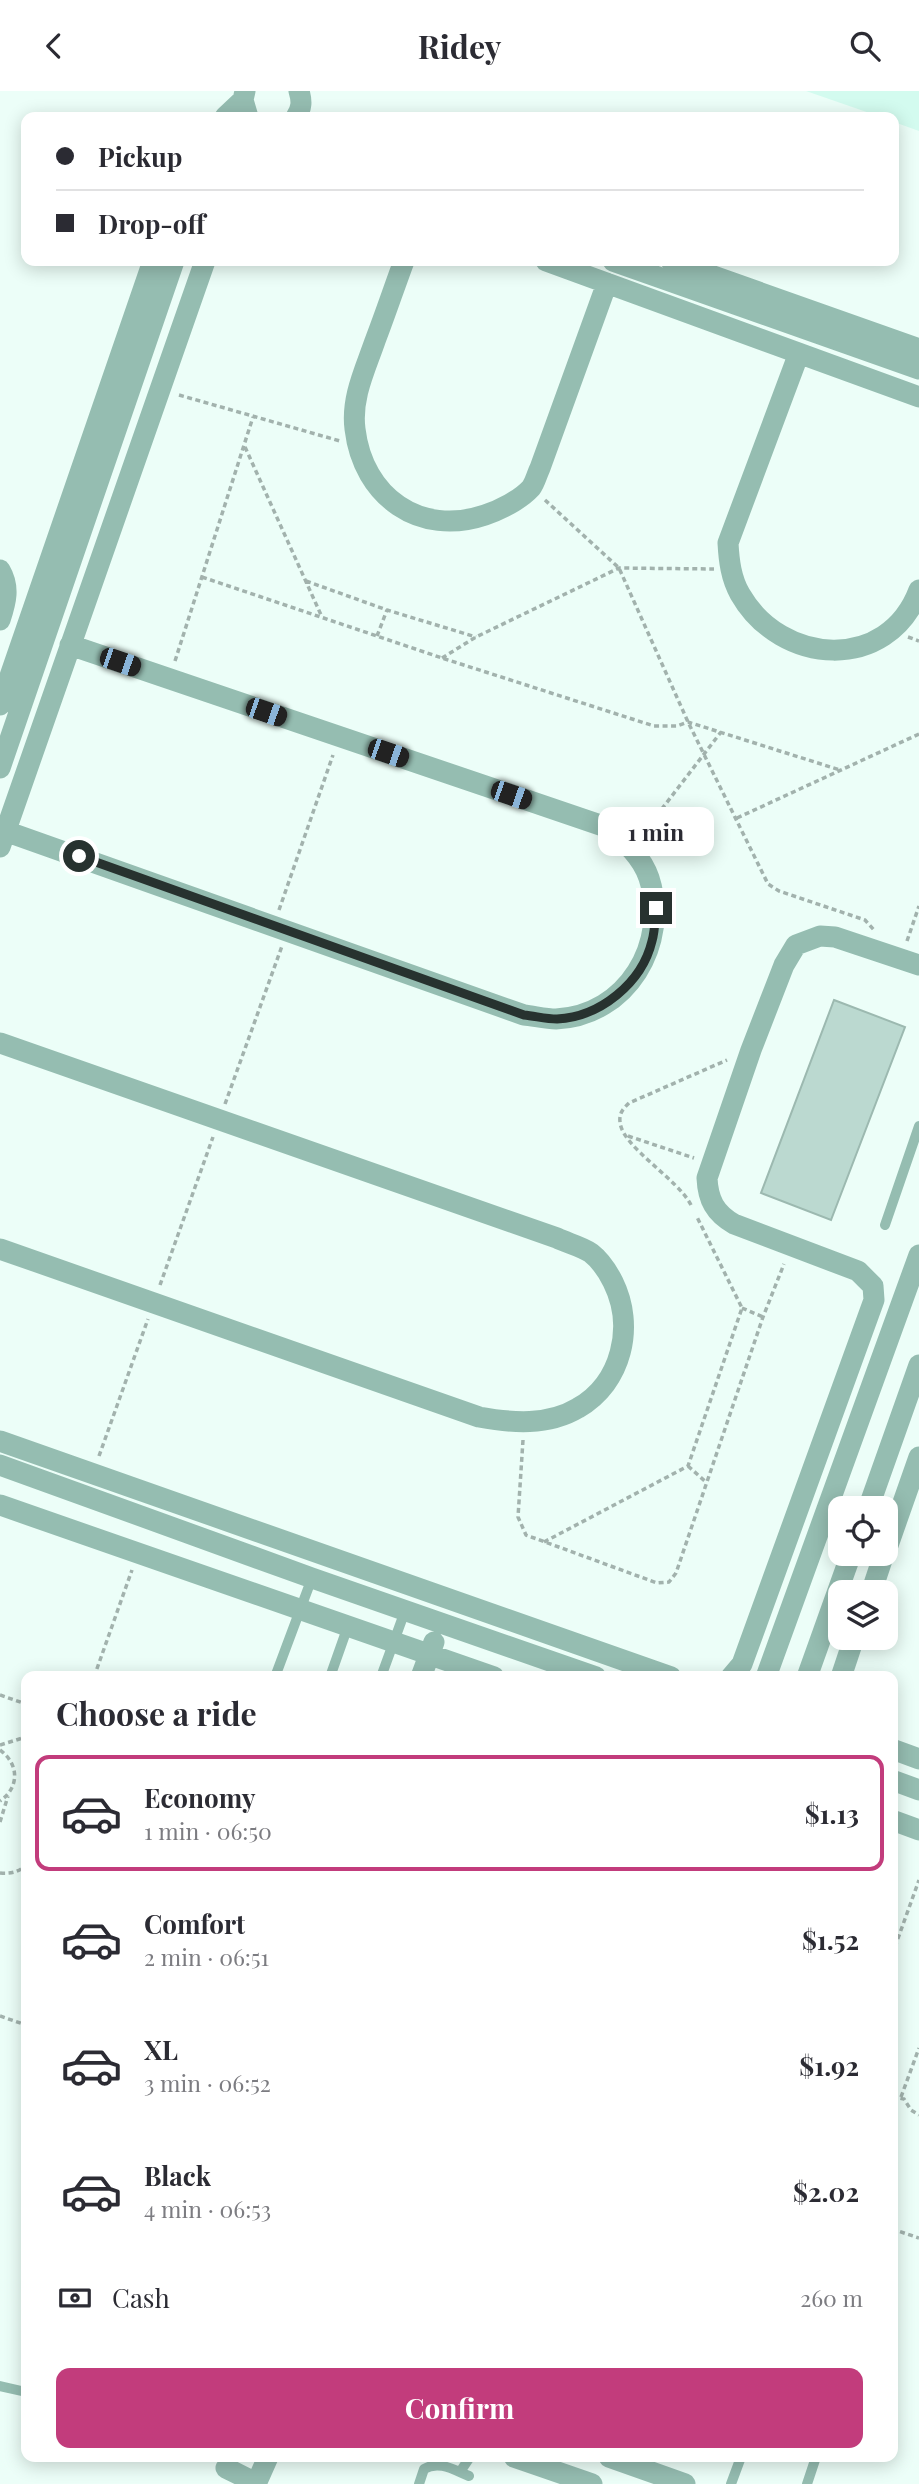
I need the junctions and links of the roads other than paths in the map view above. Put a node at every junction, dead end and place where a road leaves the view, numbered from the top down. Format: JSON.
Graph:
{"nodes":[{"id":1,"x":151,"y":266,"type":"edge"},
{"id":2,"x":172,"y":266,"type":"edge"},
{"id":3,"x":203,"y":266,"type":"edge"},
{"id":4,"x":402,"y":266,"type":"edge"},
{"id":5,"x":560,"y":266,"type":"edge"},
{"id":6,"x":627,"y":266,"type":"edge"},
{"id":7,"x":685,"y":266,"type":"edge"},
{"id":8,"x":607,"y":283,"type":"junction"},
{"id":9,"x":919,"y":349,"type":"edge"},
{"id":10,"x":799,"y":353,"type":"junction"},
{"id":11,"x":896,"y":360,"type":"junction"},
{"id":12,"x":919,"y":369,"type":"edge"},
{"id":13,"x":886,"y":385,"type":"junction"},
{"id":14,"x":919,"y":397,"type":"edge"},
{"id":15,"x":0,"y":570,"type":"edge"},
{"id":16,"x":68,"y":571,"type":"junction"},
{"id":17,"x":92,"y":581,"type":"junction"},
{"id":18,"x":919,"y":590,"type":"edge"},
{"id":19,"x":2,"y":607,"type":"edge"},
{"id":20,"x":70,"y":645,"type":"junction"},
{"id":21,"x":0,"y":705,"type":"edge"},
{"id":22,"x":0,"y":768,"type":"edge"},
{"id":23,"x":3,"y":839,"type":"edge"},
{"id":24,"x":903,"y":959,"type":"edge"},
{"id":25,"x":0,"y":1043,"type":"edge"},
{"id":26,"x":919,"y":1126,"type":"edge"},
{"id":27,"x":907,"y":1162,"type":"junction"},
{"id":28,"x":919,"y":1166,"type":"edge"},
{"id":29,"x":885,"y":1225,"type":"dead end"},
{"id":30,"x":0,"y":1249,"type":"edge"},
{"id":31,"x":919,"y":1255,"type":"edge"},
{"id":32,"x":919,"y":1365,"type":"edge"},
{"id":33,"x":0,"y":1441,"type":"edge"},
{"id":34,"x":919,"y":1457,"type":"edge"},
{"id":35,"x":0,"y":1465,"type":"edge"},
{"id":36,"x":55,"y":1484,"type":"junction"},
{"id":37,"x":873,"y":1496,"type":"edge"},
{"id":38,"x":0,"y":1504,"type":"edge"},
{"id":39,"x":898,"y":1516,"type":"edge"},
{"id":40,"x":44,"y":1520,"type":"junction"},
{"id":41,"x":847,"y":1566,"type":"edge"},
{"id":42,"x":312,"y":1578,"type":"junction"},
{"id":43,"x":301,"y":1609,"type":"junction"},
{"id":44,"x":405,"y":1611,"type":"junction"},
{"id":45,"x":440,"y":1623,"type":"junction"},
{"id":46,"x":348,"y":1626,"type":"junction"},
{"id":47,"x":394,"y":1642,"type":"junction"},
{"id":48,"x":850,"y":1650,"type":"edge"},
{"id":49,"x":430,"y":1654,"type":"junction"},
{"id":50,"x":277,"y":1671,"type":"edge"},
{"id":51,"x":332,"y":1671,"type":"edge"},
{"id":52,"x":383,"y":1671,"type":"edge"},
{"id":53,"x":423,"y":1671,"type":"edge"},
{"id":54,"x":477,"y":1671,"type":"edge"},
{"id":55,"x":579,"y":1671,"type":"edge"},
{"id":56,"x":654,"y":1671,"type":"edge"},
{"id":57,"x":736,"y":1671,"type":"edge"},
{"id":58,"x":765,"y":1671,"type":"edge"},
{"id":59,"x":809,"y":1671,"type":"edge"},
{"id":60,"x":843,"y":1671,"type":"edge"},
{"id":61,"x":898,"y":1751,"type":"edge"},
{"id":62,"x":919,"y":1759,"type":"edge"},
{"id":63,"x":898,"y":1782,"type":"edge"},
{"id":64,"x":919,"y":1790,"type":"edge"},
{"id":65,"x":898,"y":1822,"type":"edge"},
{"id":66,"x":919,"y":1830,"type":"edge"},
{"id":67,"x":0,"y":2386,"type":"edge"},
{"id":68,"x":21,"y":2391,"type":"edge"},
{"id":69,"x":266,"y":2462,"type":"edge"},
{"id":70,"x":469,"y":2462,"type":"edge"},
{"id":71,"x":623,"y":2462,"type":"edge"},
{"id":72,"x":739,"y":2462,"type":"edge"},
{"id":73,"x":815,"y":2462,"type":"edge"},
{"id":74,"x":560,"y":2465,"type":"edge"},
{"id":75,"x":225,"y":2470,"type":"edge"},
{"id":76,"x":256,"y":2483,"type":"edge"},
{"id":77,"x":419,"y":2484,"type":"edge"},
{"id":78,"x":592,"y":2484,"type":"edge"},
{"id":79,"x":685,"y":2484,"type":"edge"},
{"id":80,"x":731,"y":2484,"type":"edge"},
{"id":81,"x":807,"y":2484,"type":"edge"}],
"edges":[{"from":1,"to":21,"type":"street"},
{"from":2,"to":16,"type":"street"},
{"from":3,"to":17,"type":"street"},
{"from":4,"to":8,"type":"street"},
{"from":5,"to":8,"type":"street"},
{"from":6,"to":11,"type":"street"},
{"from":7,"to":9,"type":"street"},
{"from":8,"to":10,"type":"street"},
{"from":10,"to":13,"type":"street"},
{"from":10,"to":18,"type":"street"},
{"from":11,"to":12,"type":"street"},
{"from":11,"to":13,"type":"street"},
{"from":13,"to":14,"type":"street"},
{"from":15,"to":19,"type":"street"},
{"from":16,"to":17,"type":"street"},
{"from":16,"to":22,"type":"street"},
{"from":17,"to":20,"type":"street"},
{"from":20,"to":23,"type":"street"},
{"from":20,"to":23,"type":"street"},
{"from":24,"to":57,"type":"street"},
{"from":25,"to":30,"type":"street"},
{"from":26,"to":27,"type":"lane"},
{"from":27,"to":28,"type":"lane"},
{"from":27,"to":29,"type":"lane"},
{"from":31,"to":58,"type":"street"},
{"from":32,"to":37,"type":"street"},
{"from":33,"to":56,"type":"street"},
{"from":34,"to":39,"type":"street"},
{"from":35,"to":36,"type":"street"},
{"from":36,"to":40,"type":"street"},
{"from":36,"to":42,"type":"street"},
{"from":38,"to":40,"type":"street"},
{"from":40,"to":43,"type":"street"},
{"from":41,"to":59,"type":"street"},
{"from":42,"to":43,"type":"lane"},
{"from":42,"to":44,"type":"street"},
{"from":43,"to":46,"type":"street"},
{"from":43,"to":50,"type":"lane"},
{"from":44,"to":45,"type":"street"},
{"from":44,"to":47,"type":"lane"},
{"from":45,"to":49,"type":"street"},
{"from":45,"to":55,"type":"street"},
{"from":46,"to":47,"type":"street"},
{"from":46,"to":51,"type":"lane"},
{"from":47,"to":49,"type":"street"},
{"from":47,"to":52,"type":"lane"},
{"from":48,"to":60,"type":"street"},
{"from":49,"to":53,"type":"street"},
{"from":49,"to":54,"type":"street"},
{"from":61,"to":62,"type":"street"},
{"from":63,"to":64,"type":"street"},
{"from":65,"to":66,"type":"street"},
{"from":67,"to":68,"type":"lane"},
{"from":69,"to":76,"type":"street"},
{"from":70,"to":77,"type":"lane"},
{"from":71,"to":79,"type":"street"},
{"from":72,"to":80,"type":"lane"},
{"from":73,"to":81,"type":"lane"},
{"from":74,"to":78,"type":"street"},
{"from":75,"to":76,"type":"street"}]}
